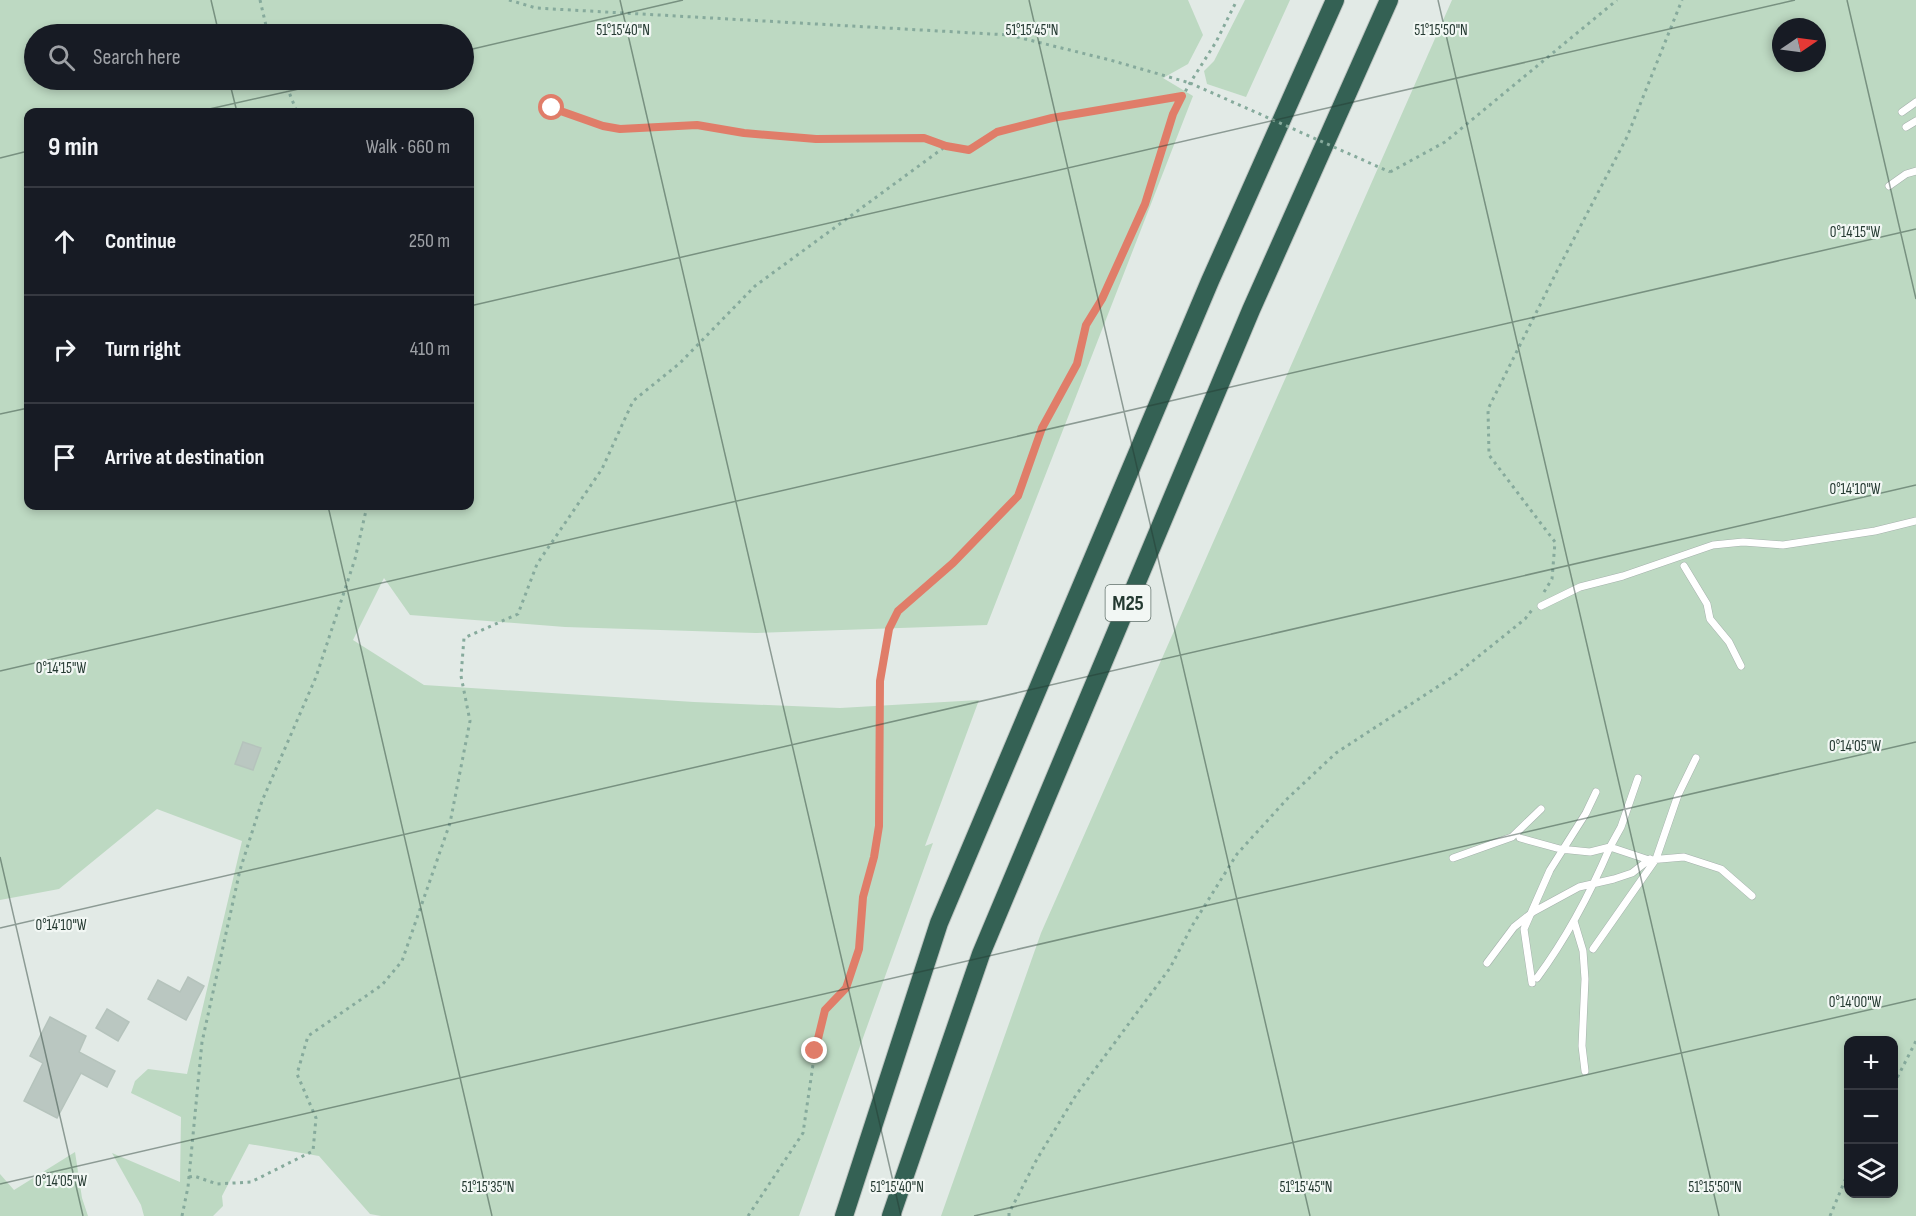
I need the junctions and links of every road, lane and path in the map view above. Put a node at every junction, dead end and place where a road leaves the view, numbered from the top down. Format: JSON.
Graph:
{"nodes":[{"id":1,"x":260,"y":0,"type":"edge"},
{"id":2,"x":509,"y":0,"type":"edge"},
{"id":3,"x":1237,"y":0,"type":"edge"},
{"id":4,"x":1335,"y":0,"type":"edge"},
{"id":5,"x":1389,"y":0,"type":"edge"},
{"id":6,"x":1617,"y":0,"type":"edge"},
{"id":7,"x":1682,"y":0,"type":"edge"},
{"id":8,"x":266,"y":24,"type":"edge"},
{"id":9,"x":1190,"y":83,"type":"junction"},
{"id":10,"x":288,"y":90,"type":"edge"},
{"id":11,"x":1182,"y":96,"type":"junction"},
{"id":12,"x":1916,"y":102,"type":"edge"},
{"id":13,"x":295,"y":108,"type":"edge"},
{"id":14,"x":552,"y":108,"type":"dead end"},
{"id":15,"x":1902,"y":112,"type":"dead end"},
{"id":16,"x":1916,"y":121,"type":"edge"},
{"id":17,"x":1906,"y":127,"type":"dead end"},
{"id":18,"x":946,"y":146,"type":"junction"},
{"id":19,"x":1916,"y":171,"type":"edge"},
{"id":20,"x":1889,"y":186,"type":"dead end"},
{"id":21,"x":366,"y":510,"type":"edge"},
{"id":22,"x":1916,"y":521,"type":"edge"},
{"id":23,"x":1684,"y":566,"type":"dead end"},
{"id":24,"x":1541,"y":595,"type":"dead end"},
{"id":25,"x":1539,"y":604,"type":"joint"},
{"id":26,"x":1741,"y":666,"type":"dead end"},
{"id":27,"x":1696,"y":758,"type":"dead end"},
{"id":28,"x":1638,"y":778,"type":"dead end"},
{"id":29,"x":1596,"y":792,"type":"dead end"},
{"id":30,"x":1541,"y":809,"type":"dead end"},
{"id":31,"x":1520,"y":838,"type":"dead end"},
{"id":32,"x":1610,"y":847,"type":"junction"},
{"id":33,"x":1563,"y":849,"type":"junction"},
{"id":34,"x":1453,"y":858,"type":"dead end"},
{"id":35,"x":1653,"y":860,"type":"junction"},
{"id":36,"x":1594,"y":884,"type":"junction"},
{"id":37,"x":1752,"y":896,"type":"dead end"},
{"id":38,"x":1533,"y":912,"type":"junction"},
{"id":39,"x":1574,"y":921,"type":"junction"},
{"id":40,"x":1593,"y":949,"type":"dead end"},
{"id":41,"x":1487,"y":963,"type":"dead end"},
{"id":42,"x":1916,"y":1041,"type":"edge"},
{"id":43,"x":1585,"y":1071,"type":"dead end"},
{"id":44,"x":1898,"y":1075,"type":"edge"},
{"id":45,"x":189,"y":1177,"type":"junction"},
{"id":46,"x":1844,"y":1183,"type":"edge"},
{"id":47,"x":182,"y":1216,"type":"edge"},
{"id":48,"x":748,"y":1216,"type":"edge"},
{"id":49,"x":844,"y":1216,"type":"edge"},
{"id":50,"x":891,"y":1216,"type":"edge"},
{"id":51,"x":1009,"y":1216,"type":"edge"},
{"id":52,"x":1830,"y":1216,"type":"edge"}],
"edges":[{"from":1,"to":8,"type":"path"},
{"from":2,"to":9,"type":"path"},
{"from":3,"to":9,"type":"path"},
{"from":4,"to":49,"type":"highway","number":"M25"},
{"from":5,"to":50,"type":"highway","number":"M25"},
{"from":6,"to":9,"type":"path","bridge":true},
{"from":7,"to":24,"type":"path"},
{"from":9,"to":11,"type":"path"},
{"from":10,"to":13,"type":"path"},
{"from":11,"to":18,"type":"path"},
{"from":11,"to":48,"type":"path"},
{"from":12,"to":15,"type":"lane"},
{"from":14,"to":18,"type":"path"},
{"from":16,"to":17,"type":"lane"},
{"from":18,"to":45,"type":"path"},
{"from":19,"to":20,"type":"lane"},
{"from":21,"to":45,"type":"path"},
{"from":22,"to":25,"type":"lane"},
{"from":23,"to":26,"type":"lane"},
{"from":25,"to":51,"type":"path"},
{"from":27,"to":35,"type":"lane"},
{"from":28,"to":32,"type":"lane"},
{"from":29,"to":33,"type":"lane"},
{"from":30,"to":34,"type":"lane"},
{"from":31,"to":33,"type":"lane"},
{"from":32,"to":33,"type":"lane"},
{"from":32,"to":35,"type":"lane"},
{"from":32,"to":36,"type":"lane"},
{"from":33,"to":38,"type":"lane"},
{"from":35,"to":36,"type":"lane"},
{"from":35,"to":37,"type":"lane"},
{"from":35,"to":40,"type":"lane"},
{"from":36,"to":38,"type":"lane"},
{"from":36,"to":39,"type":"lane"},
{"from":38,"to":39,"type":"lane"},
{"from":38,"to":41,"type":"lane"},
{"from":39,"to":43,"type":"lane"},
{"from":42,"to":44,"type":"path"},
{"from":45,"to":47,"type":"path"},
{"from":46,"to":52,"type":"path"}]}
